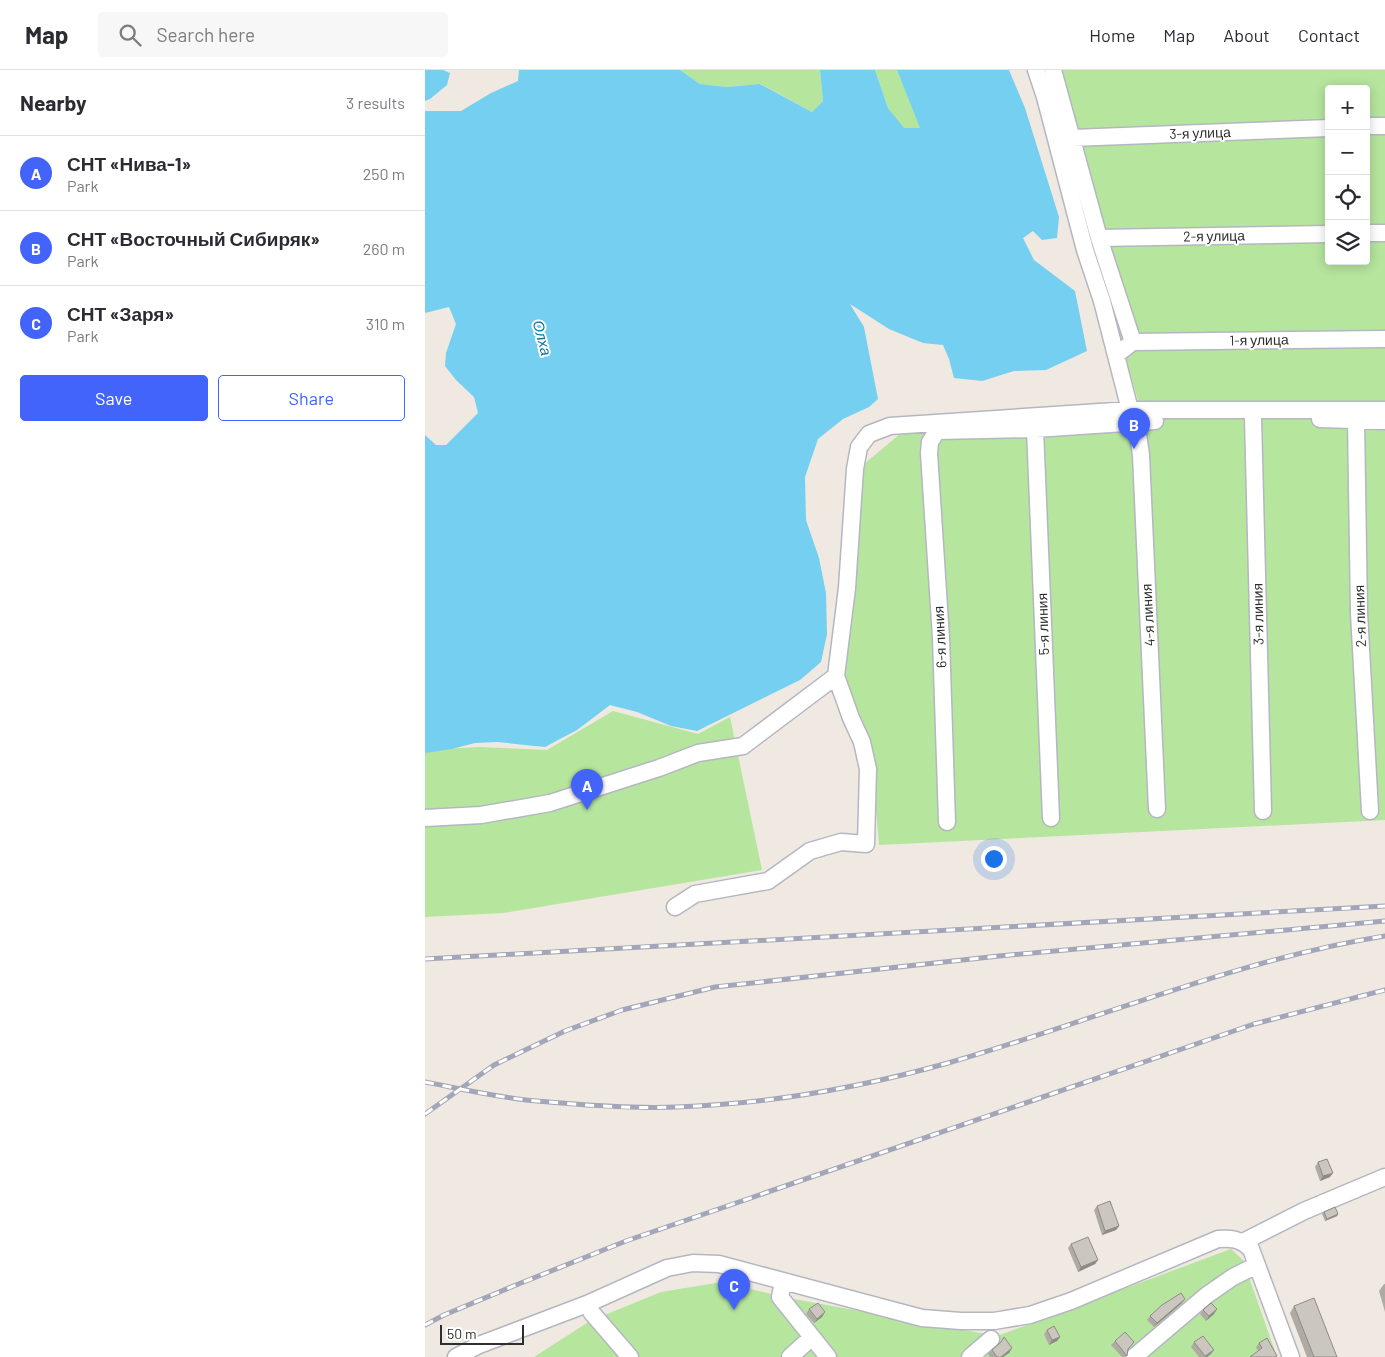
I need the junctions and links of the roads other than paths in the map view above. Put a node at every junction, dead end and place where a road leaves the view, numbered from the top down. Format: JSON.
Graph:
{"nodes":[{"id":1,"x":1036,"y":70,"type":"edge"},
{"id":2,"x":1053,"y":70,"type":"edge"},
{"id":3,"x":1370,"y":126,"type":"edge"},
{"id":4,"x":1385,"y":126,"type":"edge"},
{"id":5,"x":1325,"y":128,"type":"edge"},
{"id":6,"x":1072,"y":138,"type":"junction"},
{"id":7,"x":1385,"y":232,"type":"edge"},
{"id":8,"x":1370,"y":233,"type":"edge"},
{"id":9,"x":1325,"y":234,"type":"edge"},
{"id":10,"x":1099,"y":238,"type":"junction"},
{"id":11,"x":1385,"y":339,"type":"edge"},
{"id":12,"x":1133,"y":342,"type":"junction"},
{"id":13,"x":1116,"y":355,"type":"junction"},
{"id":14,"x":1385,"y":410,"type":"edge"},
{"id":15,"x":1133,"y":416,"type":"junction"},
{"id":16,"x":1253,"y":418,"type":"junction"},
{"id":17,"x":1356,"y":420,"type":"junction"},
{"id":18,"x":1385,"y":421,"type":"edge"},
{"id":19,"x":1035,"y":429,"type":"junction"},
{"id":20,"x":836,"y":676,"type":"junction"},
{"id":21,"x":1157,"y":809,"type":"dead end"},
{"id":22,"x":1263,"y":811,"type":"dead end"},
{"id":23,"x":1370,"y":811,"type":"dead end"},
{"id":24,"x":425,"y":818,"type":"edge"},
{"id":25,"x":1051,"y":818,"type":"dead end"},
{"id":26,"x":947,"y":822,"type":"dead end"},
{"id":27,"x":675,"y":906,"type":"dead end"},
{"id":28,"x":1385,"y":1177,"type":"edge"},
{"id":29,"x":1243,"y":1242,"type":"junction"},
{"id":30,"x":1257,"y":1265,"type":"junction"},
{"id":31,"x":783,"y":1282,"type":"junction"},
{"id":32,"x":587,"y":1304,"type":"junction"},
{"id":33,"x":812,"y":1337,"type":"junction"},
{"id":34,"x":991,"y":1339,"type":"dead end"},
{"id":35,"x":455,"y":1357,"type":"edge"},
{"id":36,"x":630,"y":1357,"type":"edge"},
{"id":37,"x":790,"y":1357,"type":"edge"},
{"id":38,"x":828,"y":1357,"type":"edge"},
{"id":39,"x":970,"y":1357,"type":"edge"},
{"id":40,"x":1134,"y":1357,"type":"edge"},
{"id":41,"x":1291,"y":1357,"type":"edge"}],
"edges":[{"from":1,"to":13,"type":"street","name":"4-я линия"},
{"from":2,"to":6,"type":"street"},
{"from":3,"to":4,"type":"street"},
{"from":5,"to":6,"type":"street","name":"3-я улица"},
{"from":6,"to":10,"type":"street"},
{"from":7,"to":8,"type":"street"},
{"from":9,"to":10,"type":"street","name":"2-я улица"},
{"from":10,"to":12,"type":"street"},
{"from":11,"to":12,"type":"street","name":"1-я улица"},
{"from":12,"to":13,"type":"street"},
{"from":13,"to":15,"type":"street","name":"4-я линия"},
{"from":14,"to":15,"type":"street"},
{"from":15,"to":16,"type":"street"},
{"from":15,"to":19,"type":"street"},
{"from":15,"to":20,"type":"street"},
{"from":15,"to":21,"type":"street","name":"4-я линия"},
{"from":16,"to":17,"type":"street"},
{"from":16,"to":22,"type":"street","name":"3-я линия"},
{"from":17,"to":18,"type":"street"},
{"from":17,"to":23,"type":"street","name":"2-я линия"},
{"from":19,"to":25,"type":"street","name":"5-я линия"},
{"from":19,"to":26,"type":"street","name":"6-я линия"},
{"from":20,"to":24,"type":"street"},
{"from":20,"to":27,"type":"street"},
{"from":28,"to":29,"type":"street"},
{"from":29,"to":30,"type":"street"},
{"from":29,"to":31,"type":"street"},
{"from":30,"to":40,"type":"street"},
{"from":30,"to":41,"type":"street"},
{"from":31,"to":32,"type":"street"},
{"from":31,"to":33,"type":"street"},
{"from":32,"to":35,"type":"street"},
{"from":32,"to":36,"type":"street"},
{"from":33,"to":37,"type":"street"},
{"from":33,"to":38,"type":"street"},
{"from":34,"to":39,"type":"street"}]}
